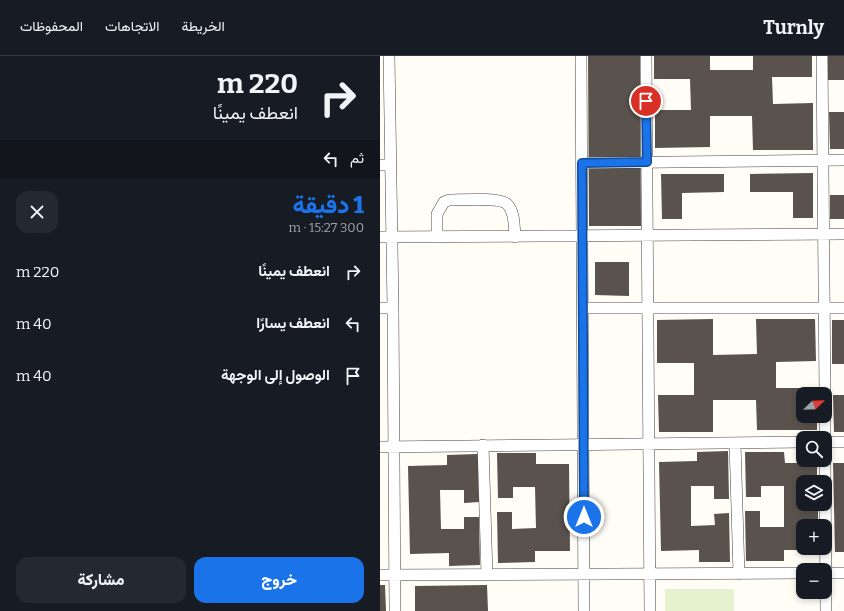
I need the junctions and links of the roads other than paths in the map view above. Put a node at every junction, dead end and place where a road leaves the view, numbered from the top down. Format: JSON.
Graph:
{"nodes":[{"id":1,"x":389,"y":56,"type":"edge"},
{"id":2,"x":581,"y":56,"type":"edge"},
{"id":3,"x":646,"y":56,"type":"edge"},
{"id":4,"x":822,"y":56,"type":"edge"},
{"id":5,"x":823,"y":160,"type":"junction"},
{"id":6,"x":844,"y":160,"type":"edge"},
{"id":7,"x":647,"y":162,"type":"junction"},
{"id":8,"x":582,"y":163,"type":"junction"},
{"id":9,"x":385,"y":165,"type":"edge"},
{"id":10,"x":824,"y":234,"type":"junction"},
{"id":11,"x":844,"y":234,"type":"edge"},
{"id":12,"x":647,"y":235,"type":"junction"},
{"id":13,"x":582,"y":236,"type":"junction"},
{"id":14,"x":380,"y":237,"type":"edge"},
{"id":15,"x":391,"y":237,"type":"junction"},
{"id":16,"x":437,"y":237,"type":"junction"},
{"id":17,"x":515,"y":237,"type":"junction"},
{"id":18,"x":380,"y":308,"type":"edge"},
{"id":19,"x":393,"y":308,"type":"junction"},
{"id":20,"x":583,"y":308,"type":"junction"},
{"id":21,"x":648,"y":308,"type":"junction"},
{"id":22,"x":824,"y":308,"type":"junction"},
{"id":23,"x":844,"y":308,"type":"edge"},
{"id":24,"x":824,"y":387,"type":"edge"},
{"id":25,"x":796,"y":442,"type":"edge"},
{"id":26,"x":832,"y":442,"type":"edge"},
{"id":27,"x":844,"y":442,"type":"edge"},
{"id":28,"x":735,"y":443,"type":"junction"},
{"id":29,"x":583,"y":444,"type":"junction"},
{"id":30,"x":649,"y":444,"type":"junction"},
{"id":31,"x":393,"y":446,"type":"junction"},
{"id":32,"x":483,"y":446,"type":"junction"},
{"id":33,"x":380,"y":447,"type":"edge"},
{"id":34,"x":825,"y":467,"type":"edge"},
{"id":35,"x":825,"y":563,"type":"edge"},
{"id":36,"x":832,"y":573,"type":"edge"},
{"id":37,"x":844,"y":573,"type":"edge"},
{"id":38,"x":650,"y":574,"type":"junction"},
{"id":39,"x":739,"y":574,"type":"junction"},
{"id":40,"x":796,"y":574,"type":"edge"},
{"id":41,"x":380,"y":575,"type":"edge"},
{"id":42,"x":395,"y":575,"type":"junction"},
{"id":43,"x":487,"y":575,"type":"junction"},
{"id":44,"x":584,"y":575,"type":"junction"},
{"id":45,"x":826,"y":599,"type":"edge"},
{"id":46,"x":395,"y":611,"type":"edge"},
{"id":47,"x":584,"y":611,"type":"edge"},
{"id":48,"x":650,"y":611,"type":"edge"},
{"id":49,"x":826,"y":611,"type":"edge"}],
"edges":[{"from":1,"to":9,"type":"street"},
{"from":2,"to":8,"type":"street"},
{"from":3,"to":7,"type":"street"},
{"from":4,"to":5,"type":"street"},
{"from":5,"to":6,"type":"street"},
{"from":5,"to":7,"type":"street"},
{"from":5,"to":10,"type":"street"},
{"from":7,"to":8,"type":"street"},
{"from":7,"to":12,"type":"street"},
{"from":8,"to":13,"type":"street"},
{"from":9,"to":15,"type":"street"},
{"from":10,"to":11,"type":"street"},
{"from":10,"to":12,"type":"street"},
{"from":10,"to":22,"type":"street"},
{"from":12,"to":13,"type":"street"},
{"from":12,"to":21,"type":"street"},
{"from":13,"to":17,"type":"street"},
{"from":13,"to":20,"type":"street"},
{"from":14,"to":15,"type":"street"},
{"from":15,"to":16,"type":"street"},
{"from":15,"to":19,"type":"street"},
{"from":16,"to":17,"type":"street"},
{"from":16,"to":17,"type":"street"},
{"from":18,"to":19,"type":"street"},
{"from":19,"to":31,"type":"street"},
{"from":20,"to":21,"type":"street"},
{"from":20,"to":29,"type":"street"},
{"from":21,"to":22,"type":"street"},
{"from":21,"to":30,"type":"street"},
{"from":22,"to":23,"type":"street"},
{"from":22,"to":24,"type":"street"},
{"from":25,"to":28,"type":"street"},
{"from":26,"to":27,"type":"street"},
{"from":28,"to":30,"type":"street"},
{"from":28,"to":39,"type":"street"},
{"from":29,"to":30,"type":"street"},
{"from":29,"to":32,"type":"street"},
{"from":29,"to":44,"type":"street"},
{"from":30,"to":38,"type":"street"},
{"from":31,"to":32,"type":"street"},
{"from":31,"to":33,"type":"street"},
{"from":31,"to":42,"type":"street"},
{"from":32,"to":43,"type":"street"},
{"from":34,"to":35,"type":"street"},
{"from":36,"to":37,"type":"street"},
{"from":38,"to":39,"type":"street"},
{"from":38,"to":44,"type":"street"},
{"from":38,"to":48,"type":"street"},
{"from":39,"to":40,"type":"street"},
{"from":41,"to":42,"type":"street"},
{"from":42,"to":43,"type":"street"},
{"from":42,"to":46,"type":"street"},
{"from":43,"to":44,"type":"street"},
{"from":44,"to":47,"type":"street"},
{"from":45,"to":49,"type":"street"}]}
